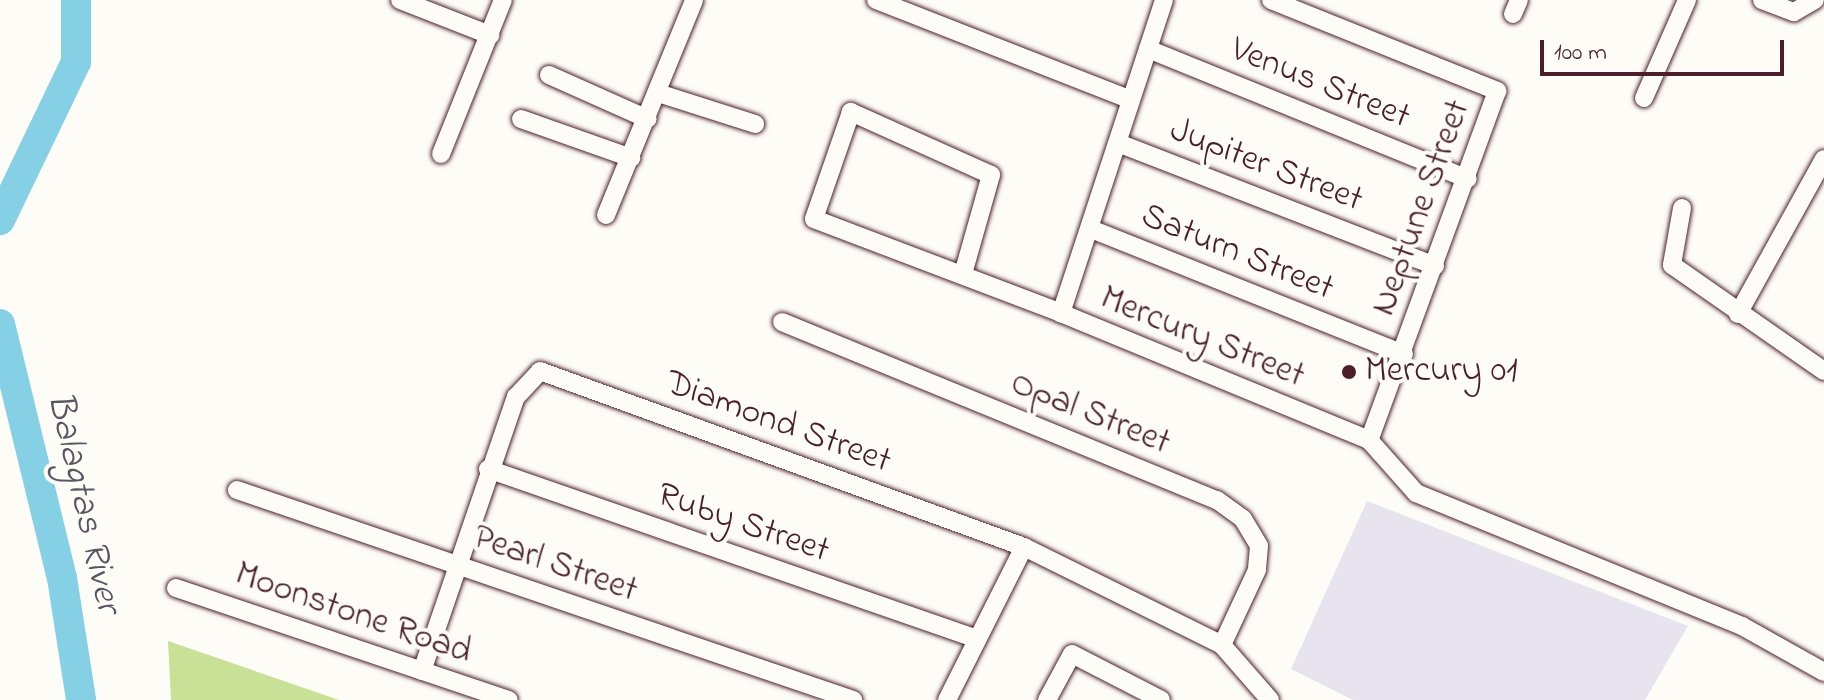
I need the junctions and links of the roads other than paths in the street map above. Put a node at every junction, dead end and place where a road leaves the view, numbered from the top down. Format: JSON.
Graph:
{"nodes":[{"id":1,"x":400,"y":0,"type":"edge"},
{"id":2,"x":503,"y":0,"type":"edge"},
{"id":3,"x":694,"y":0,"type":"edge"},
{"id":4,"x":876,"y":0,"type":"edge"},
{"id":5,"x":1164,"y":0,"type":"edge"},
{"id":6,"x":1271,"y":0,"type":"edge"},
{"id":7,"x":1687,"y":0,"type":"edge"},
{"id":8,"x":1762,"y":0,"type":"edge"},
{"id":9,"x":1815,"y":0,"type":"edge"},
{"id":10,"x":490,"y":35,"type":"junction"},
{"id":11,"x":1148,"y":49,"type":"junction"},
{"id":12,"x":549,"y":75,"type":"dead end"},
{"id":13,"x":658,"y":93,"type":"junction"},
{"id":14,"x":1644,"y":98,"type":"dead end"},
{"id":15,"x":1128,"y":99,"type":"junction"},
{"id":16,"x":521,"y":119,"type":"dead end"},
{"id":17,"x":648,"y":119,"type":"junction"},
{"id":18,"x":755,"y":124,"type":"dead end"},
{"id":19,"x":1118,"y":143,"type":"junction"},
{"id":20,"x":441,"y":154,"type":"dead end"},
{"id":21,"x":631,"y":158,"type":"junction"},
{"id":22,"x":1824,"y":159,"type":"edge"},
{"id":23,"x":1468,"y":179,"type":"junction"},
{"id":24,"x":1682,"y":208,"type":"dead end"},
{"id":25,"x":606,"y":215,"type":"dead end"},
{"id":26,"x":1091,"y":229,"type":"junction"},
{"id":27,"x":1435,"y":266,"type":"junction"},
{"id":28,"x":963,"y":274,"type":"junction"},
{"id":29,"x":1061,"y":313,"type":"junction"},
{"id":30,"x":1738,"y":314,"type":"junction"},
{"id":31,"x":782,"y":322,"type":"dead end"},
{"id":32,"x":1404,"y":354,"type":"junction"},
{"id":33,"x":1824,"y":371,"type":"edge"},
{"id":34,"x":1369,"y":440,"type":"junction"},
{"id":35,"x":488,"y":469,"type":"junction"},
{"id":36,"x":237,"y":490,"type":"dead end"},
{"id":37,"x":1024,"y":547,"type":"junction"},
{"id":38,"x":458,"y":566,"type":"junction"},
{"id":39,"x":176,"y":588,"type":"dead end"},
{"id":40,"x":977,"y":639,"type":"junction"},
{"id":41,"x":1222,"y":645,"type":"junction"},
{"id":42,"x":422,"y":671,"type":"junction"},
{"id":43,"x":1824,"y":672,"type":"edge"},
{"id":44,"x":509,"y":700,"type":"edge"},
{"id":45,"x":853,"y":700,"type":"edge"},
{"id":46,"x":947,"y":700,"type":"edge"},
{"id":47,"x":1047,"y":700,"type":"edge"},
{"id":48,"x":1161,"y":700,"type":"edge"},
{"id":49,"x":1270,"y":700,"type":"edge"}],
"edges":[{"from":1,"to":10,"type":"street"},
{"from":2,"to":10,"type":"street"},
{"from":3,"to":13,"type":"street"},
{"from":4,"to":15,"type":"street"},
{"from":5,"to":11,"type":"street","name":"Mercury Street"},
{"from":6,"to":23,"type":"street","name":"Neptune Street"},
{"from":7,"to":14,"type":"street"},
{"from":8,"to":9,"type":"street"},
{"from":10,"to":20,"type":"street"},
{"from":11,"to":15,"type":"street","name":"Mercury Street"},
{"from":11,"to":23,"type":"street","name":"Venus Street"},
{"from":12,"to":17,"type":"street"},
{"from":13,"to":17,"type":"street"},
{"from":13,"to":18,"type":"street"},
{"from":15,"to":19,"type":"street","name":"Mercury Street"},
{"from":16,"to":21,"type":"street"},
{"from":17,"to":21,"type":"street"},
{"from":19,"to":26,"type":"street","name":"Mercury Street"},
{"from":19,"to":27,"type":"street","name":"Jupiter Street"},
{"from":21,"to":25,"type":"street"},
{"from":22,"to":30,"type":"street"},
{"from":23,"to":27,"type":"street","name":"Neptune Street"},
{"from":24,"to":30,"type":"street"},
{"from":26,"to":29,"type":"street","name":"Mercury Street"},
{"from":26,"to":32,"type":"street","name":"Saturn Street"},
{"from":27,"to":32,"type":"street","name":"Neptune Street"},
{"from":28,"to":28,"type":"street"},
{"from":28,"to":29,"type":"street"},
{"from":29,"to":34,"type":"street","name":"Mercury Street"},
{"from":30,"to":33,"type":"street"},
{"from":31,"to":41,"type":"street","name":"Opal Street"},
{"from":32,"to":34,"type":"street","name":"Neptune Street"},
{"from":34,"to":43,"type":"street","name":"Mercury Street"},
{"from":35,"to":37,"type":"street","name":"Diamond Street"},
{"from":35,"to":38,"type":"street","name":"Diamond Street"},
{"from":35,"to":40,"type":"street","name":"Ruby Street"},
{"from":36,"to":38,"type":"street","name":"Pearl Street"},
{"from":37,"to":40,"type":"street"},
{"from":37,"to":41,"type":"street","name":"Diamond Street"},
{"from":38,"to":42,"type":"street","name":"Diamond Street"},
{"from":38,"to":45,"type":"street","name":"Pearl Street"},
{"from":39,"to":42,"type":"street","name":"Moonstone Road"},
{"from":40,"to":46,"type":"street"},
{"from":41,"to":49,"type":"street","name":"Diamond Street"},
{"from":42,"to":44,"type":"street","name":"Moonstone Road"},
{"from":47,"to":48,"type":"street"}]}
